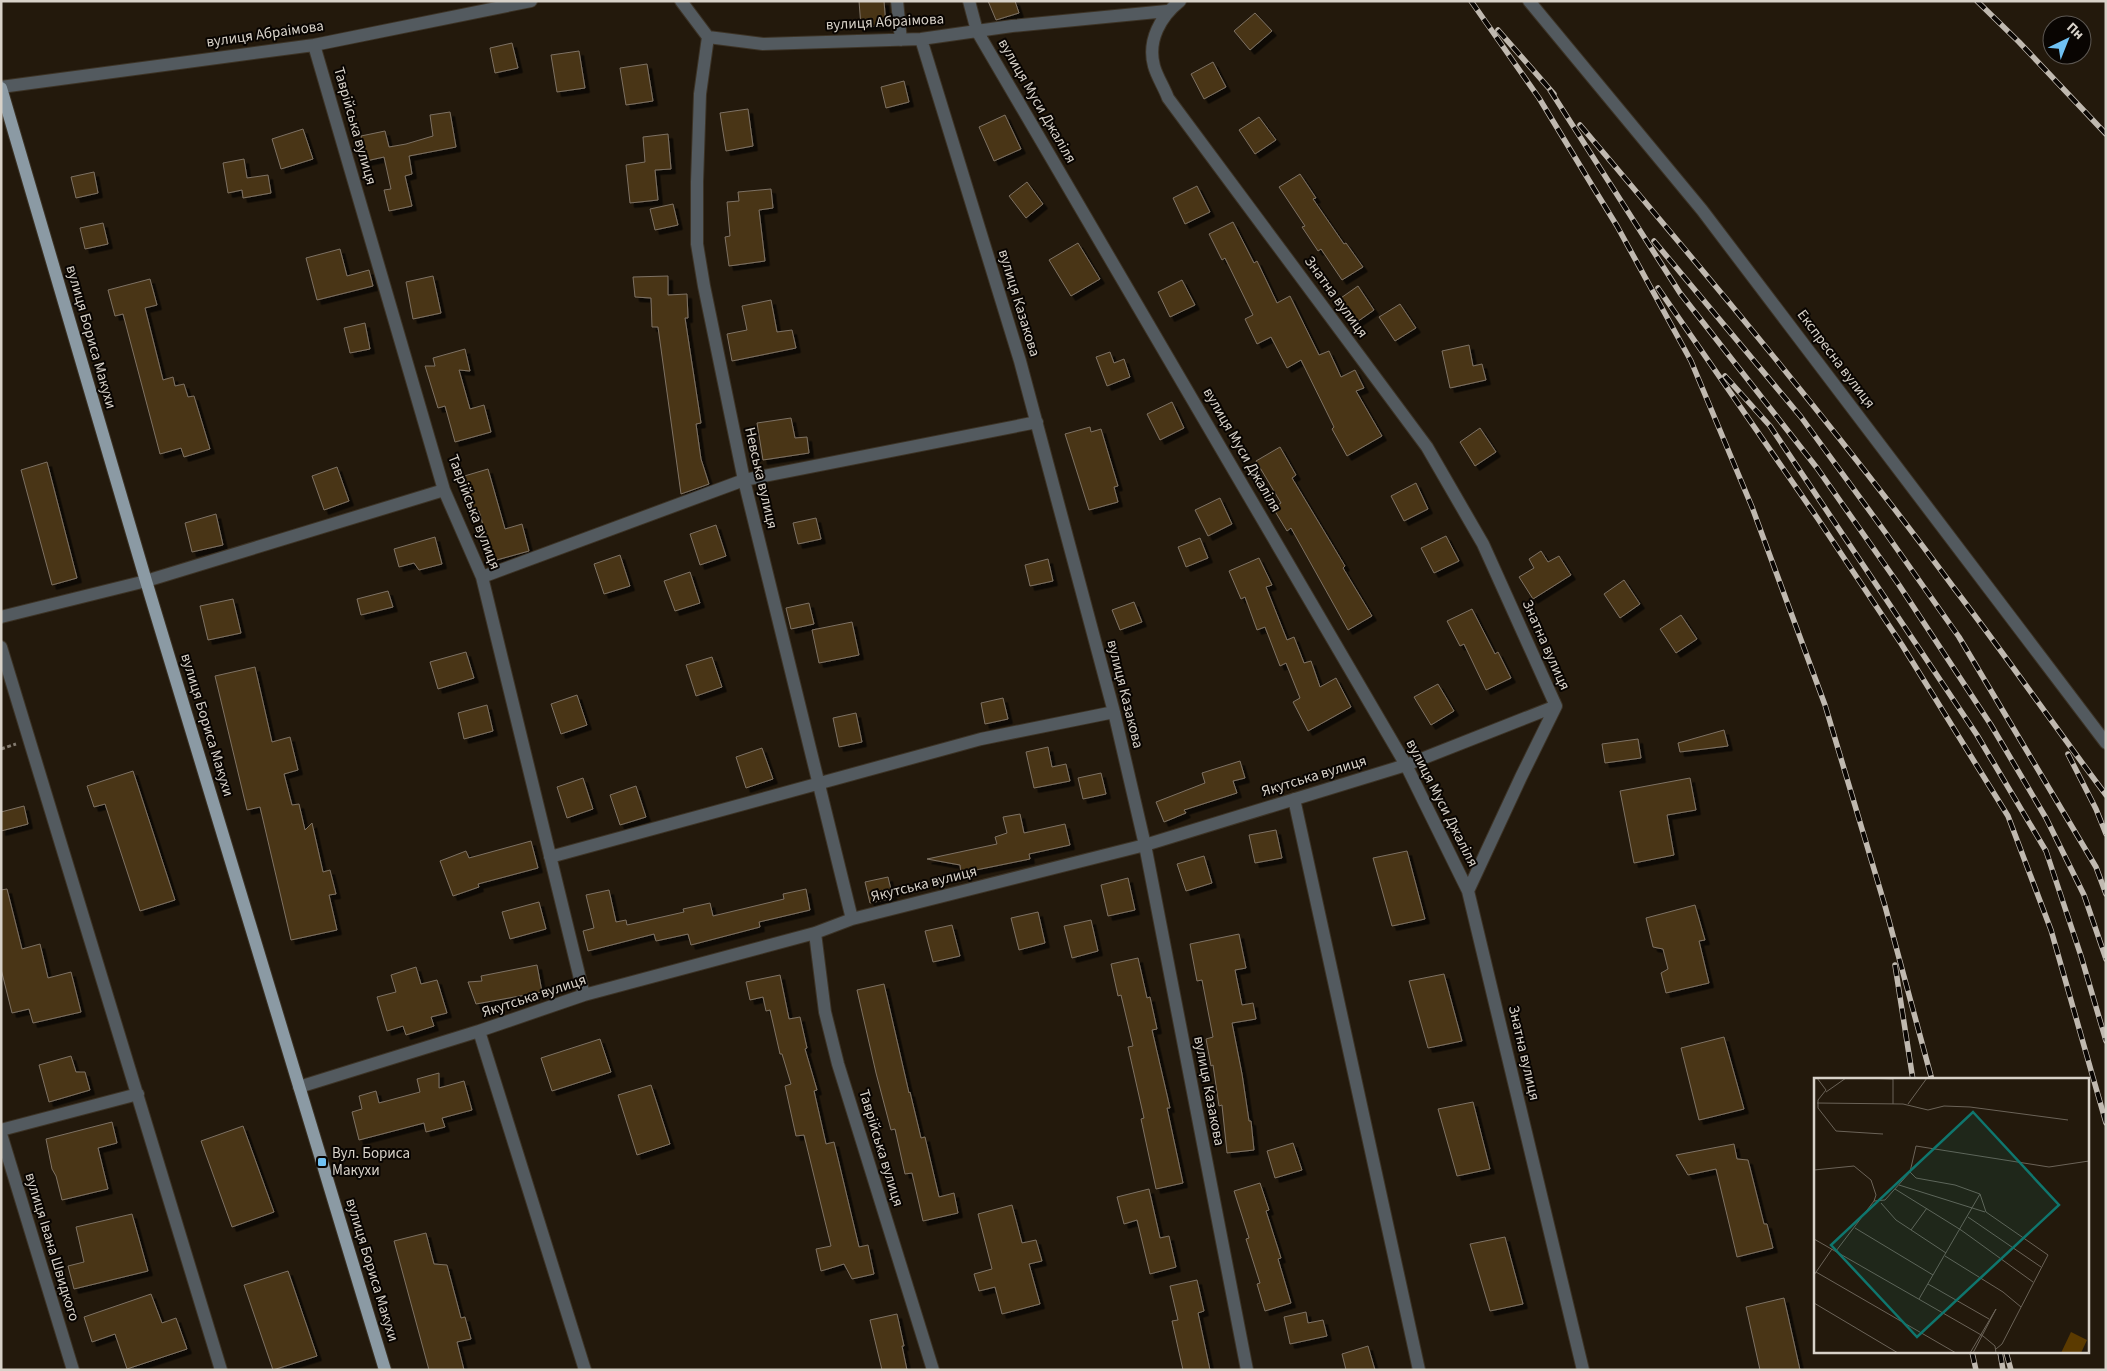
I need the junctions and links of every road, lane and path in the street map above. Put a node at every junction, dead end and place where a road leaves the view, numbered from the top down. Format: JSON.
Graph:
{"nodes":[{"id":1,"x":530,"y":1,"type":"edge"},
{"id":2,"x":682,"y":1,"type":"edge"},
{"id":3,"x":897,"y":1,"type":"edge"},
{"id":4,"x":969,"y":1,"type":"edge"},
{"id":5,"x":1180,"y":1,"type":"edge"},
{"id":6,"x":1529,"y":1,"type":"edge"},
{"id":7,"x":1167,"y":12,"type":"junction"},
{"id":8,"x":978,"y":31,"type":"junction"},
{"id":9,"x":708,"y":37,"type":"junction"},
{"id":10,"x":921,"y":39,"type":"junction"},
{"id":11,"x":901,"y":40,"type":"junction"},
{"id":12,"x":314,"y":45,"type":"junction"},
{"id":13,"x":1,"y":88,"type":"edge"},
{"id":14,"x":1037,"y":422,"type":"junction"},
{"id":15,"x":744,"y":480,"type":"junction"},
{"id":16,"x":444,"y":490,"type":"junction"},
{"id":17,"x":482,"y":577,"type":"junction"},
{"id":18,"x":146,"y":581,"type":"junction"},
{"id":19,"x":1,"y":617,"type":"edge"},
{"id":20,"x":1,"y":647,"type":"edge"},
{"id":21,"x":1556,"y":706,"type":"junction"},
{"id":22,"x":1114,"y":712,"type":"junction"},
{"id":23,"x":2106,"y":743,"type":"edge"},
{"id":24,"x":1406,"y":765,"type":"junction"},
{"id":25,"x":818,"y":784,"type":"junction"},
{"id":26,"x":1294,"y":799,"type":"junction"},
{"id":27,"x":1145,"y":846,"type":"junction"},
{"id":28,"x":550,"y":857,"type":"junction"},
{"id":29,"x":1468,"y":891,"type":"junction"},
{"id":30,"x":852,"y":919,"type":"junction"},
{"id":31,"x":815,"y":933,"type":"junction"},
{"id":32,"x":584,"y":996,"type":"junction"},
{"id":33,"x":478,"y":1031,"type":"junction"},
{"id":34,"x":299,"y":1088,"type":"junction"},
{"id":35,"x":138,"y":1094,"type":"junction"},
{"id":36,"x":1,"y":1130,"type":"edge"},
{"id":37,"x":1,"y":1134,"type":"edge"},
{"id":38,"x":72,"y":1370,"type":"edge"},
{"id":39,"x":221,"y":1370,"type":"edge"},
{"id":40,"x":385,"y":1370,"type":"edge"},
{"id":41,"x":585,"y":1370,"type":"edge"},
{"id":42,"x":933,"y":1370,"type":"edge"},
{"id":43,"x":1247,"y":1370,"type":"edge"},
{"id":44,"x":1419,"y":1370,"type":"edge"},
{"id":45,"x":1583,"y":1370,"type":"edge"}],
"edges":[{"from":1,"to":12,"type":"street","name":"вулиця Абраімова"},
{"from":2,"to":9,"type":"street"},
{"from":3,"to":11,"type":"street"},
{"from":4,"to":8,"type":"street","name":"вулиця Муси Джаліля"},
{"from":5,"to":7,"type":"street"},
{"from":6,"to":23,"type":"street","name":"Експресна вулиця"},
{"from":7,"to":8,"type":"street","name":"вулиця Абраімова"},
{"from":7,"to":21,"type":"street","name":"Знатна вулиця"},
{"from":8,"to":10,"type":"street","name":"вулиця Абраімова"},
{"from":8,"to":24,"type":"street","name":"вулиця Муси Джаліля"},
{"from":9,"to":11,"type":"street","name":"вулиця Абраімова"},
{"from":9,"to":15,"type":"street","name":"Невська вулиця"},
{"from":10,"to":11,"type":"street","name":"вулиця Абраімова"},
{"from":10,"to":14,"type":"street","name":"вулиця Казакова"},
{"from":12,"to":13,"type":"street","name":"вулиця Абраімова"},
{"from":12,"to":16,"type":"street","name":"Таврійська вулиця"},
{"from":13,"to":18,"type":"main road","name":"вулиця Бориса Макухи"},
{"from":14,"to":15,"type":"street"},
{"from":14,"to":22,"type":"street","name":"вулиця Казакова"},
{"from":15,"to":17,"type":"street"},
{"from":15,"to":25,"type":"street","name":"Невська вулиця"},
{"from":16,"to":17,"type":"street","name":"Таврійська вулиця"},
{"from":16,"to":18,"type":"street"},
{"from":17,"to":28,"type":"street","name":"Таврійська вулиця"},
{"from":18,"to":19,"type":"street"},
{"from":18,"to":34,"type":"main road","name":"вулиця Бориса Макухи"},
{"from":20,"to":35,"type":"street"},
{"from":21,"to":24,"type":"street","name":"Якутська вулиця"},
{"from":21,"to":29,"type":"street","name":"Знатна вулиця"},
{"from":22,"to":25,"type":"street"},
{"from":22,"to":27,"type":"street","name":"вулиця Казакова"},
{"from":24,"to":26,"type":"street","name":"Якутська вулиця"},
{"from":24,"to":29,"type":"street","name":"вулиця Муси Джаліля"},
{"from":25,"to":28,"type":"street"},
{"from":25,"to":30,"type":"street","name":"Невська вулиця"},
{"from":26,"to":27,"type":"street","name":"Якутська вулиця"},
{"from":26,"to":44,"type":"street"},
{"from":27,"to":30,"type":"street","name":"Якутська вулиця"},
{"from":27,"to":43,"type":"street","name":"вулиця Казакова"},
{"from":28,"to":32,"type":"street","name":"Таврійська вулиця"},
{"from":29,"to":45,"type":"street","name":"Знатна вулиця"},
{"from":30,"to":31,"type":"street","name":"Якутська вулиця"},
{"from":31,"to":32,"type":"street","name":"Якутська вулиця"},
{"from":31,"to":42,"type":"street","name":"Таврійська вулиця"},
{"from":32,"to":33,"type":"street","name":"Якутська вулиця"},
{"from":33,"to":34,"type":"street","name":"Якутська вулиця"},
{"from":33,"to":41,"type":"street"},
{"from":34,"to":40,"type":"main road","name":"вулиця Бориса Макухи"},
{"from":35,"to":36,"type":"street"},
{"from":35,"to":39,"type":"street"},
{"from":37,"to":38,"type":"street","name":"вулиця Івана Швидкого"}]}
